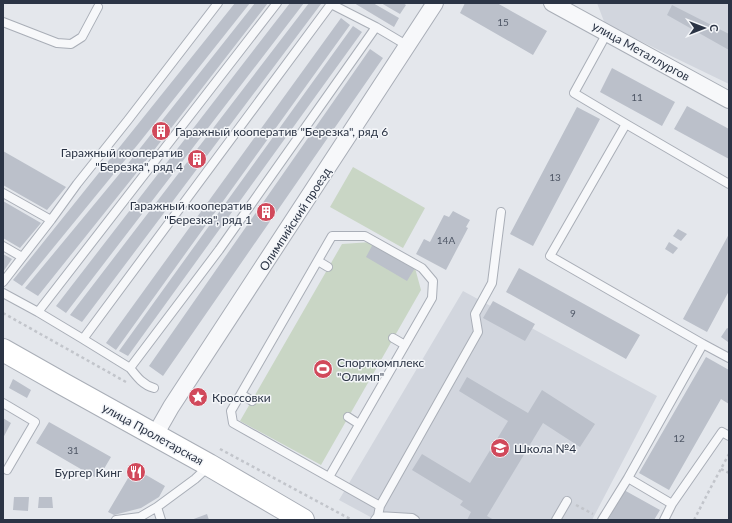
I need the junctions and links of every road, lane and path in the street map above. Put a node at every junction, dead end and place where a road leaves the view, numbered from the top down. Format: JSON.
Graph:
{"nodes":[{"id":1,"x":218,"y":3,"type":"edge"},
{"id":2,"x":277,"y":3,"type":"edge"},
{"id":3,"x":330,"y":3,"type":"edge"},
{"id":4,"x":435,"y":3,"type":"edge"},
{"id":5,"x":552,"y":3,"type":"edge"},
{"id":6,"x":96,"y":4,"type":"edge"},
{"id":7,"x":3,"y":22,"type":"edge"},
{"id":8,"x":376,"y":27,"type":"junction"},
{"id":9,"x":607,"y":33,"type":"junction"},
{"id":10,"x":408,"y":46,"type":"junction"},
{"id":11,"x":729,"y":100,"type":"edge"},
{"id":12,"x":626,"y":124,"type":"junction"},
{"id":13,"x":729,"y":184,"type":"edge"},
{"id":14,"x":3,"y":193,"type":"edge"},
{"id":15,"x":501,"y":212,"type":"dead end"},
{"id":16,"x":51,"y":220,"type":"junction"},
{"id":17,"x":3,"y":246,"type":"edge"},
{"id":18,"x":22,"y":257,"type":"junction"},
{"id":19,"x":318,"y":261,"type":"junction"},
{"id":20,"x":328,"y":267,"type":"dead end"},
{"id":21,"x":3,"y":282,"type":"edge"},
{"id":22,"x":3,"y":293,"type":"edge"},
{"id":23,"x":38,"y":312,"type":"junction"},
{"id":24,"x":393,"y":338,"type":"dead end"},
{"id":25,"x":83,"y":340,"type":"junction"},
{"id":26,"x":704,"y":344,"type":"junction"},
{"id":27,"x":405,"y":345,"type":"junction"},
{"id":28,"x":3,"y":350,"type":"edge"},
{"id":29,"x":729,"y":358,"type":"edge"},
{"id":30,"x":130,"y":368,"type":"junction"},
{"id":31,"x":154,"y":388,"type":"dead end"},
{"id":32,"x":241,"y":394,"type":"junction"},
{"id":33,"x":252,"y":401,"type":"dead end"},
{"id":34,"x":3,"y":403,"type":"edge"},
{"id":35,"x":348,"y":417,"type":"dead end"},
{"id":36,"x":359,"y":424,"type":"junction"},
{"id":37,"x":155,"y":435,"type":"junction"},
{"id":38,"x":729,"y":436,"type":"edge"},
{"id":39,"x":729,"y":454,"type":"edge"},
{"id":40,"x":209,"y":465,"type":"junction"},
{"id":41,"x":5,"y":469,"type":"edge"},
{"id":42,"x":721,"y":469,"type":"junction"},
{"id":43,"x":729,"y":473,"type":"edge"},
{"id":44,"x":329,"y":477,"type":"junction"},
{"id":45,"x":3,"y":478,"type":"edge"},
{"id":46,"x":628,"y":478,"type":"junction"},
{"id":47,"x":567,"y":501,"type":"joint"},
{"id":48,"x":672,"y":504,"type":"junction"},
{"id":49,"x":380,"y":506,"type":"junction"},
{"id":50,"x":157,"y":507,"type":"junction"},
{"id":51,"x":376,"y":518,"type":"edge"},
{"id":52,"x":140,"y":519,"type":"edge"},
{"id":53,"x":602,"y":519,"type":"edge"},
{"id":54,"x":116,"y":520,"type":"edge"},
{"id":55,"x":161,"y":520,"type":"edge"},
{"id":56,"x":303,"y":520,"type":"edge"},
{"id":57,"x":416,"y":520,"type":"edge"},
{"id":58,"x":556,"y":520,"type":"edge"},
{"id":59,"x":664,"y":520,"type":"edge"},
{"id":60,"x":694,"y":520,"type":"edge"}],
"edges":[{"from":1,"to":16,"type":"lane"},
{"from":2,"to":23,"type":"lane"},
{"from":3,"to":8,"type":"lane"},
{"from":3,"to":25,"type":"lane"},
{"from":4,"to":10,"type":"street","name":"Олимпийский проезд"},
{"from":5,"to":9,"type":"street","name":"улица Металлургов"},
{"from":6,"to":7,"type":"lane"},
{"from":8,"to":10,"type":"lane"},
{"from":8,"to":30,"type":"lane"},
{"from":9,"to":11,"type":"street","name":"улица Металлургов"},
{"from":9,"to":12,"type":"lane"},
{"from":10,"to":37,"type":"street","name":"Олимпийский проезд"},
{"from":12,"to":13,"type":"lane"},
{"from":12,"to":26,"type":"lane"},
{"from":14,"to":16,"type":"lane"},
{"from":15,"to":49,"type":"lane"},
{"from":16,"to":18,"type":"lane"},
{"from":17,"to":18,"type":"lane"},
{"from":18,"to":21,"type":"lane"},
{"from":19,"to":20,"type":"lane"},
{"from":19,"to":27,"type":"lane"},
{"from":19,"to":32,"type":"lane"},
{"from":22,"to":23,"type":"lane"},
{"from":23,"to":25,"type":"lane"},
{"from":24,"to":27,"type":"lane"},
{"from":25,"to":30,"type":"lane"},
{"from":26,"to":29,"type":"lane"},
{"from":26,"to":46,"type":"lane"},
{"from":27,"to":36,"type":"lane"},
{"from":28,"to":37,"type":"main road","name":"улица Пролетарская"},
{"from":30,"to":31,"type":"lane"},
{"from":32,"to":33,"type":"lane"},
{"from":32,"to":44,"type":"lane"},
{"from":34,"to":41,"type":"lane"},
{"from":35,"to":36,"type":"lane"},
{"from":36,"to":44,"type":"lane"},
{"from":37,"to":40,"type":"main road","name":"улица Пролетарская"},
{"from":38,"to":48,"type":"lane"},
{"from":39,"to":42,"type":"path"},
{"from":40,"to":50,"type":"lane"},
{"from":40,"to":56,"type":"main road","name":"улица Пролетарская"},
{"from":41,"to":45,"type":"lane"},
{"from":42,"to":43,"type":"path"},
{"from":42,"to":60,"type":"path"},
{"from":44,"to":49,"type":"lane"},
{"from":46,"to":48,"type":"lane"},
{"from":46,"to":53,"type":"lane"},
{"from":47,"to":53,"type":"path"},
{"from":47,"to":58,"type":"lane"},
{"from":48,"to":59,"type":"lane"},
{"from":49,"to":51,"type":"lane"},
{"from":50,"to":52,"type":"lane"},
{"from":50,"to":55,"type":"lane"},
{"from":51,"to":57,"type":"lane"},
{"from":52,"to":54,"type":"lane"}]}
